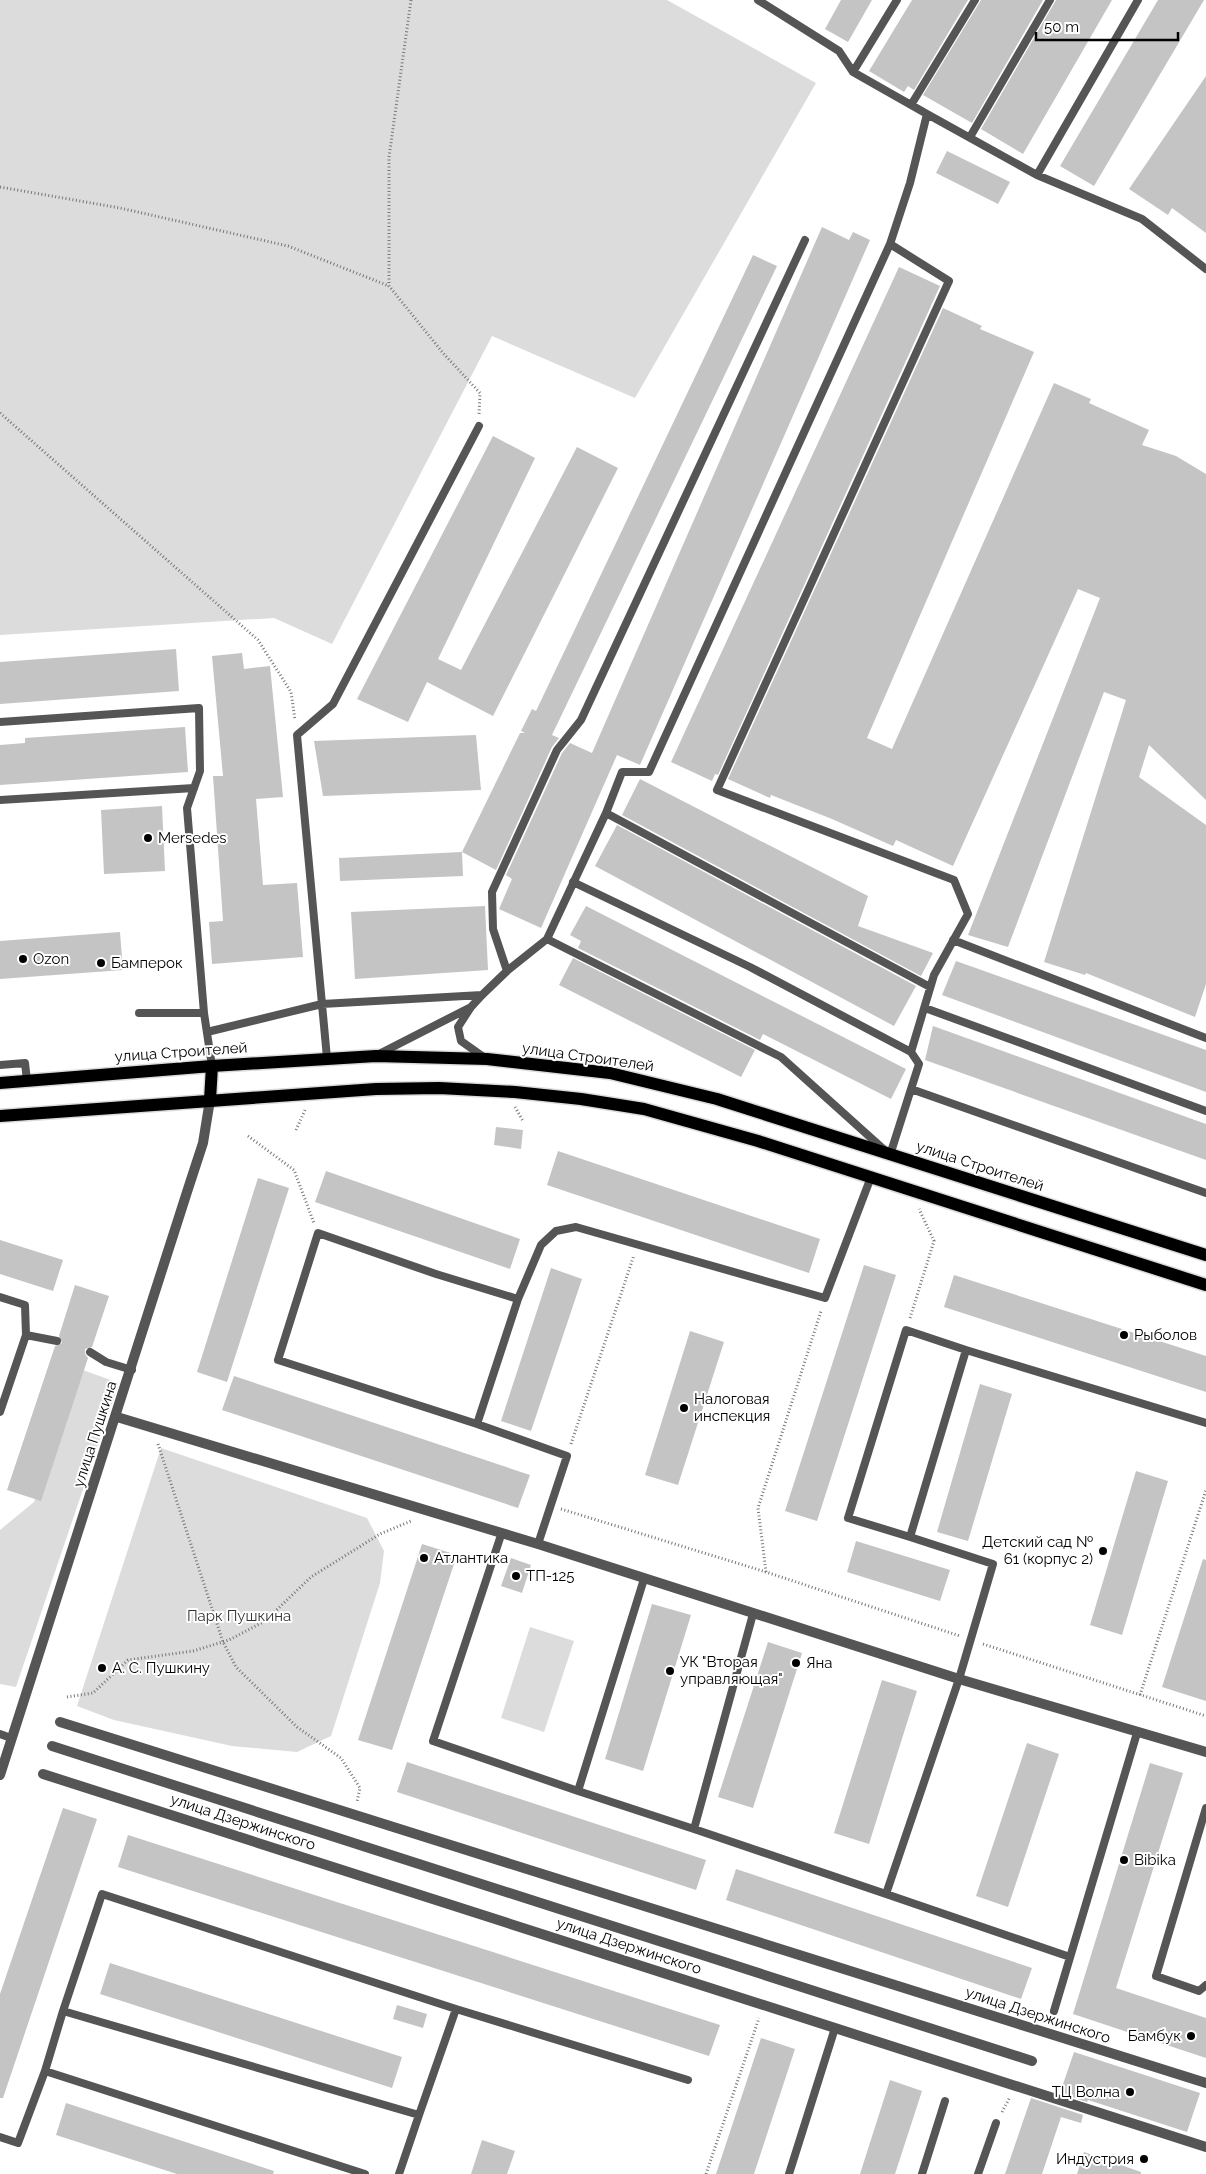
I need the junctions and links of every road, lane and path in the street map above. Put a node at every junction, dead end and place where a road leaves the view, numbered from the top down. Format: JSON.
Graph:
{"nodes":[{"id":1,"x":411,"y":0,"type":"edge"},
{"id":2,"x":758,"y":0,"type":"edge"},
{"id":3,"x":897,"y":0,"type":"edge"},
{"id":4,"x":975,"y":0,"type":"edge"},
{"id":5,"x":1050,"y":0,"type":"edge"},
{"id":6,"x":1138,"y":0,"type":"edge"},
{"id":7,"x":769,"y":3,"type":"edge"},
{"id":8,"x":853,"y":72,"type":"junction"},
{"id":9,"x":911,"y":105,"type":"junction"},
{"id":10,"x":927,"y":114,"type":"junction"},
{"id":11,"x":970,"y":138,"type":"junction"},
{"id":12,"x":1037,"y":175,"type":"junction"},
{"id":13,"x":0,"y":186,"type":"edge"},
{"id":14,"x":805,"y":240,"type":"dead end"},
{"id":15,"x":890,"y":244,"type":"junction"},
{"id":16,"x":1206,"y":269,"type":"edge"},
{"id":17,"x":389,"y":286,"type":"junction"},
{"id":18,"x":0,"y":413,"type":"edge"},
{"id":19,"x":479,"y":426,"type":"joint"},
{"id":20,"x":0,"y":722,"type":"edge"},
{"id":21,"x":297,"y":735,"type":"junction"},
{"id":22,"x":194,"y":788,"type":"junction"},
{"id":23,"x":0,"y":800,"type":"edge"},
{"id":24,"x":606,"y":813,"type":"junction"},
{"id":25,"x":573,"y":882,"type":"junction"},
{"id":26,"x":547,"y":939,"type":"junction"},
{"id":27,"x":953,"y":940,"type":"junction"},
{"id":28,"x":507,"y":971,"type":"junction"},
{"id":29,"x":930,"y":987,"type":"junction"},
{"id":30,"x":482,"y":995,"type":"junction"},
{"id":31,"x":322,"y":1004,"type":"junction"},
{"id":32,"x":471,"y":1007,"type":"junction"},
{"id":33,"x":925,"y":1008,"type":"junction"},
{"id":34,"x":139,"y":1013,"type":"dead end"},
{"id":35,"x":204,"y":1013,"type":"junction"},
{"id":36,"x":207,"y":1032,"type":"junction"},
{"id":37,"x":1206,"y":1038,"type":"edge"},
{"id":38,"x":911,"y":1052,"type":"junction"},
{"id":39,"x":376,"y":1056,"type":"junction"},
{"id":40,"x":327,"y":1058,"type":"junction"},
{"id":41,"x":486,"y":1059,"type":"junction"},
{"id":42,"x":0,"y":1065,"type":"edge"},
{"id":43,"x":212,"y":1066,"type":"junction"},
{"id":44,"x":27,"y":1081,"type":"junction"},
{"id":45,"x":0,"y":1083,"type":"edge"},
{"id":46,"x":911,"y":1089,"type":"junction"},
{"id":47,"x":210,"y":1100,"type":"junction"},
{"id":48,"x":1206,"y":1111,"type":"edge"},
{"id":49,"x":0,"y":1116,"type":"edge"},
{"id":50,"x":248,"y":1136,"type":"dead end"},
{"id":51,"x":890,"y":1155,"type":"junction"},
{"id":52,"x":871,"y":1177,"type":"junction"},
{"id":53,"x":1206,"y":1193,"type":"edge"},
{"id":54,"x":318,"y":1233,"type":"junction"},
{"id":55,"x":934,"y":1241,"type":"dead end"},
{"id":56,"x":637,"y":1244,"type":"junction"},
{"id":57,"x":1206,"y":1255,"type":"edge"},
{"id":58,"x":1206,"y":1285,"type":"edge"},
{"id":59,"x":0,"y":1297,"type":"edge"},
{"id":60,"x":825,"y":1298,"type":"junction"},
{"id":61,"x":518,"y":1299,"type":"junction"},
{"id":62,"x":906,"y":1330,"type":"junction"},
{"id":63,"x":26,"y":1335,"type":"junction"},
{"id":64,"x":57,"y":1341,"type":"dead end"},
{"id":65,"x":966,"y":1350,"type":"junction"},
{"id":66,"x":90,"y":1352,"type":"dead end"},
{"id":67,"x":132,"y":1370,"type":"junction"},
{"id":68,"x":0,"y":1412,"type":"edge"},
{"id":69,"x":117,"y":1417,"type":"junction"},
{"id":70,"x":1206,"y":1423,"type":"edge"},
{"id":71,"x":477,"y":1424,"type":"junction"},
{"id":72,"x":156,"y":1441,"type":"dead end"},
{"id":73,"x":567,"y":1456,"type":"junction"},
{"id":74,"x":1206,"y":1490,"type":"edge"},
{"id":75,"x":551,"y":1506,"type":"junction"},
{"id":76,"x":430,"y":1513,"type":"junction"},
{"id":77,"x":501,"y":1535,"type":"junction"},
{"id":78,"x":910,"y":1537,"type":"junction"},
{"id":79,"x":538,"y":1544,"type":"junction"},
{"id":80,"x":766,"y":1572,"type":"junction"},
{"id":81,"x":644,"y":1579,"type":"junction"},
{"id":82,"x":753,"y":1614,"type":"junction"},
{"id":83,"x":971,"y":1640,"type":"junction"},
{"id":84,"x":223,"y":1642,"type":"junction"},
{"id":85,"x":959,"y":1679,"type":"junction"},
{"id":86,"x":1140,"y":1696,"type":"junction"},
{"id":87,"x":67,"y":1697,"type":"dead end"},
{"id":88,"x":1206,"y":1716,"type":"edge"},
{"id":89,"x":60,"y":1722,"type":"dead end"},
{"id":90,"x":1137,"y":1733,"type":"junction"},
{"id":91,"x":0,"y":1734,"type":"edge"},
{"id":92,"x":11,"y":1738,"type":"junction"},
{"id":93,"x":52,"y":1746,"type":"dead end"},
{"id":94,"x":1206,"y":1752,"type":"edge"},
{"id":95,"x":43,"y":1774,"type":"dead end"},
{"id":96,"x":0,"y":1775,"type":"edge"},
{"id":97,"x":578,"y":1791,"type":"junction"},
{"id":98,"x":1206,"y":1808,"type":"edge"},
{"id":99,"x":354,"y":1815,"type":"junction"},
{"id":100,"x":694,"y":1829,"type":"junction"},
{"id":101,"x":886,"y":1894,"type":"junction"},
{"id":102,"x":1070,"y":1957,"type":"junction"},
{"id":103,"x":1206,"y":1985,"type":"edge"},
{"id":104,"x":763,"y":2005,"type":"junction"},
{"id":105,"x":456,"y":2009,"type":"junction"},
{"id":106,"x":64,"y":2010,"type":"junction"},
{"id":107,"x":1054,"y":2011,"type":"dead end"},
{"id":108,"x":835,"y":2028,"type":"junction"},
{"id":109,"x":1032,"y":2061,"type":"dead end"},
{"id":110,"x":45,"y":2071,"type":"junction"},
{"id":111,"x":688,"y":2080,"type":"dead end"},
{"id":112,"x":1206,"y":2084,"type":"edge"},
{"id":113,"x":945,"y":2101,"type":"dead end"},
{"id":114,"x":419,"y":2115,"type":"junction"},
{"id":115,"x":996,"y":2123,"type":"dead end"},
{"id":116,"x":0,"y":2137,"type":"edge"},
{"id":117,"x":1206,"y":2147,"type":"edge"},
{"id":118,"x":365,"y":2174,"type":"edge"},
{"id":119,"x":399,"y":2174,"type":"edge"},
{"id":120,"x":706,"y":2174,"type":"edge"},
{"id":121,"x":788,"y":2174,"type":"edge"},
{"id":122,"x":922,"y":2174,"type":"edge"},
{"id":123,"x":978,"y":2174,"type":"edge"}],
"edges":[{"from":1,"to":17,"type":"path"},
{"from":2,"to":7,"type":"lane"},
{"from":3,"to":8,"type":"lane"},
{"from":4,"to":9,"type":"lane"},
{"from":5,"to":11,"type":"lane"},
{"from":6,"to":12,"type":"lane"},
{"from":7,"to":8,"type":"lane"},
{"from":8,"to":9,"type":"lane"},
{"from":9,"to":10,"type":"lane"},
{"from":10,"to":11,"type":"lane"},
{"from":10,"to":15,"type":"lane"},
{"from":11,"to":12,"type":"lane"},
{"from":12,"to":16,"type":"lane"},
{"from":13,"to":17,"type":"path"},
{"from":14,"to":28,"type":"lane"},
{"from":15,"to":24,"type":"lane"},
{"from":15,"to":27,"type":"lane"},
{"from":17,"to":19,"type":"path"},
{"from":18,"to":21,"type":"path"},
{"from":19,"to":21,"type":"lane"},
{"from":20,"to":22,"type":"lane"},
{"from":21,"to":31,"type":"lane"},
{"from":22,"to":23,"type":"lane"},
{"from":22,"to":35,"type":"lane"},
{"from":24,"to":25,"type":"lane"},
{"from":24,"to":29,"type":"lane"},
{"from":25,"to":26,"type":"lane"},
{"from":25,"to":38,"type":"lane"},
{"from":26,"to":28,"type":"lane"},
{"from":26,"to":51,"type":"lane"},
{"from":27,"to":29,"type":"lane"},
{"from":27,"to":37,"type":"lane"},
{"from":28,"to":30,"type":"lane"},
{"from":29,"to":33,"type":"lane"},
{"from":30,"to":31,"type":"lane"},
{"from":30,"to":32,"type":"lane"},
{"from":31,"to":36,"type":"lane"},
{"from":31,"to":40,"type":"lane"},
{"from":32,"to":39,"type":"lane"},
{"from":32,"to":41,"type":"lane"},
{"from":33,"to":38,"type":"lane"},
{"from":33,"to":48,"type":"lane"},
{"from":34,"to":35,"type":"lane"},
{"from":35,"to":36,"type":"lane"},
{"from":36,"to":43,"type":"lane"},
{"from":38,"to":46,"type":"lane"},
{"from":39,"to":40,"type":"main road","name":"улица Строителей"},
{"from":39,"to":41,"type":"main road","name":"улица Строителей"},
{"from":40,"to":43,"type":"main road","name":"улица Строителей"},
{"from":41,"to":51,"type":"main road","name":"улица Строителей"},
{"from":42,"to":44,"type":"lane"},
{"from":43,"to":44,"type":"main road","name":"улица Строителей"},
{"from":43,"to":47,"type":"main road"},
{"from":44,"to":45,"type":"main road","name":"улица Строителей"},
{"from":46,"to":51,"type":"lane"},
{"from":46,"to":53,"type":"lane"},
{"from":47,"to":49,"type":"main road"},
{"from":47,"to":52,"type":"main road"},
{"from":47,"to":67,"type":"street","name":"улица Пушкина"},
{"from":50,"to":54,"type":"path"},
{"from":51,"to":57,"type":"main road","name":"улица Строителей"},
{"from":52,"to":58,"type":"main road"},
{"from":52,"to":60,"type":"lane"},
{"from":54,"to":61,"type":"lane"},
{"from":54,"to":71,"type":"lane"},
{"from":55,"to":62,"type":"path"},
{"from":56,"to":60,"type":"lane"},
{"from":56,"to":61,"type":"lane"},
{"from":56,"to":73,"type":"path"},
{"from":59,"to":63,"type":"lane"},
{"from":60,"to":80,"type":"path"},
{"from":61,"to":71,"type":"lane"},
{"from":62,"to":65,"type":"lane"},
{"from":62,"to":78,"type":"lane"},
{"from":63,"to":64,"type":"lane"},
{"from":63,"to":68,"type":"lane"},
{"from":65,"to":70,"type":"lane"},
{"from":65,"to":78,"type":"lane"},
{"from":66,"to":67,"type":"lane"},
{"from":67,"to":69,"type":"street","name":"улица Пушкина"},
{"from":69,"to":76,"type":"street"},
{"from":69,"to":92,"type":"street","name":"улица Пушкина"},
{"from":71,"to":73,"type":"lane"},
{"from":72,"to":84,"type":"path"},
{"from":73,"to":75,"type":"lane"},
{"from":74,"to":86,"type":"path"},
{"from":75,"to":79,"type":"lane"},
{"from":75,"to":80,"type":"path"},
{"from":76,"to":77,"type":"street"},
{"from":76,"to":84,"type":"path"},
{"from":77,"to":79,"type":"street"},
{"from":77,"to":97,"type":"lane"},
{"from":78,"to":83,"type":"lane"},
{"from":79,"to":81,"type":"street"},
{"from":80,"to":83,"type":"path"},
{"from":81,"to":82,"type":"street"},
{"from":81,"to":97,"type":"lane"},
{"from":82,"to":85,"type":"street"},
{"from":82,"to":100,"type":"lane"},
{"from":83,"to":85,"type":"lane"},
{"from":83,"to":86,"type":"path"},
{"from":84,"to":87,"type":"path"},
{"from":84,"to":99,"type":"path"},
{"from":85,"to":90,"type":"street"},
{"from":85,"to":101,"type":"lane"},
{"from":86,"to":88,"type":"path"},
{"from":89,"to":99,"type":"street","name":"улица Дзержинского"},
{"from":90,"to":94,"type":"street"},
{"from":90,"to":102,"type":"lane"},
{"from":91,"to":92,"type":"lane"},
{"from":92,"to":96,"type":"street","name":"улица Пушкина"},
{"from":93,"to":109,"type":"street","name":"улица Дзержинского"},
{"from":95,"to":104,"type":"street","name":"улица Дзержинского"},
{"from":97,"to":100,"type":"lane"},
{"from":98,"to":103,"type":"lane"},
{"from":99,"to":112,"type":"street","name":"улица Дзержинского"},
{"from":100,"to":101,"type":"lane"},
{"from":101,"to":102,"type":"lane"},
{"from":102,"to":107,"type":"lane"},
{"from":104,"to":108,"type":"street","name":"улица Дзержинского"},
{"from":104,"to":120,"type":"path"},
{"from":105,"to":106,"type":"lane"},
{"from":105,"to":111,"type":"lane"},
{"from":105,"to":114,"type":"lane"},
{"from":106,"to":110,"type":"lane"},
{"from":106,"to":114,"type":"lane"},
{"from":108,"to":117,"type":"street","name":"улица Дзержинского"},
{"from":108,"to":121,"type":"lane"},
{"from":110,"to":116,"type":"lane"},
{"from":110,"to":118,"type":"lane"},
{"from":113,"to":122,"type":"lane"},
{"from":114,"to":119,"type":"lane"},
{"from":115,"to":123,"type":"lane"}]}
